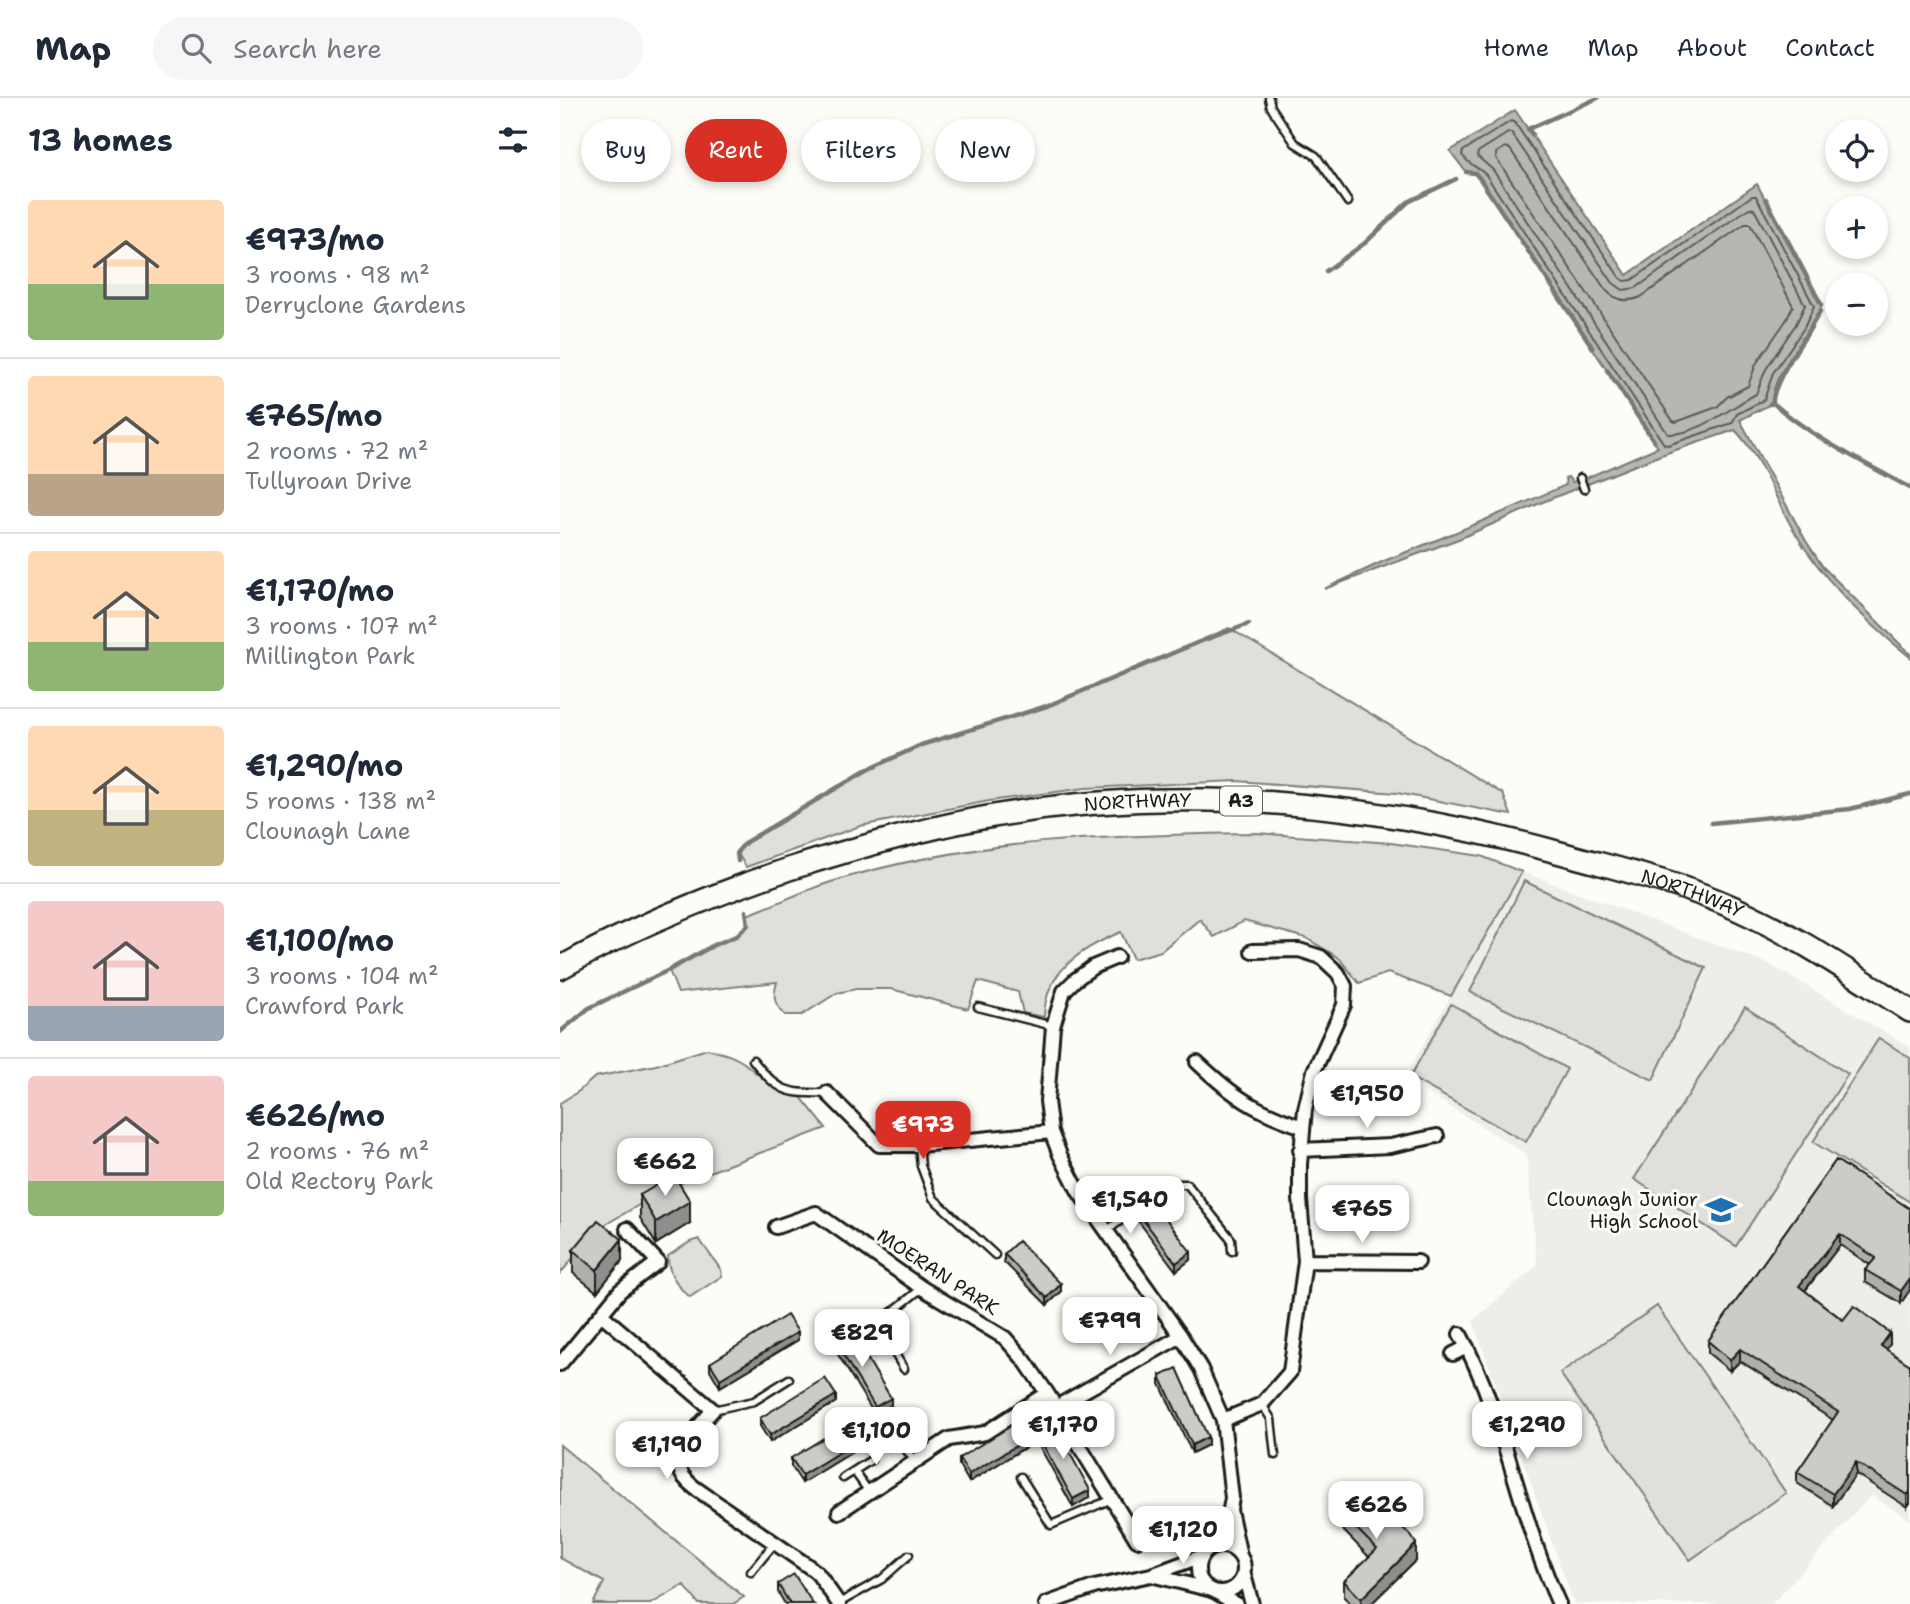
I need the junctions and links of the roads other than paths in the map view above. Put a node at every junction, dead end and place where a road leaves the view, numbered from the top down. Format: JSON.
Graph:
{"nodes":[{"id":1,"x":1269,"y":98,"type":"edge"},
{"id":2,"x":1348,"y":202,"type":"dead end"},
{"id":3,"x":1580,"y":478,"type":"dead end"},
{"id":4,"x":1584,"y":489,"type":"dead end"},
{"id":5,"x":1252,"y":951,"type":"dead end"},
{"id":6,"x":1117,"y":957,"type":"dead end"},
{"id":7,"x":560,"y":968,"type":"edge"},
{"id":8,"x":978,"y":1007,"type":"dead end"},
{"id":9,"x":1910,"y":1011,"type":"edge"},
{"id":10,"x":1053,"y":1026,"type":"junction"},
{"id":11,"x":754,"y":1060,"type":"dead end"},
{"id":12,"x":1197,"y":1062,"type":"dead end"},
{"id":13,"x":827,"y":1093,"type":"joint"},
{"id":14,"x":1303,"y":1127,"type":"junction"},
{"id":15,"x":1051,"y":1132,"type":"junction"},
{"id":16,"x":1437,"y":1136,"type":"dead end"},
{"id":17,"x":919,"y":1145,"type":"junction"},
{"id":18,"x":1300,"y":1150,"type":"junction"},
{"id":19,"x":776,"y":1227,"type":"dead end"},
{"id":20,"x":627,"y":1228,"type":"dead end"},
{"id":21,"x":1106,"y":1231,"type":"junction"},
{"id":22,"x":1232,"y":1251,"type":"dead end"},
{"id":23,"x":995,"y":1255,"type":"dead end"},
{"id":24,"x":1305,"y":1261,"type":"junction"},
{"id":25,"x":1418,"y":1262,"type":"dead end"},
{"id":26,"x":922,"y":1288,"type":"junction"},
{"id":27,"x":601,"y":1314,"type":"junction"},
{"id":28,"x":1460,"y":1334,"type":"dead end"},
{"id":29,"x":1181,"y":1336,"type":"junction"},
{"id":30,"x":1467,"y":1347,"type":"junction"},
{"id":31,"x":1453,"y":1354,"type":"dead end"},
{"id":32,"x":560,"y":1364,"type":"edge"},
{"id":33,"x":904,"y":1369,"type":"dead end"},
{"id":34,"x":789,"y":1379,"type":"dead end"},
{"id":35,"x":1047,"y":1393,"type":"junction"},
{"id":36,"x":1262,"y":1404,"type":"junction"},
{"id":37,"x":1056,"y":1408,"type":"junction"},
{"id":38,"x":713,"y":1410,"type":"junction"},
{"id":39,"x":1223,"y":1420,"type":"junction"},
{"id":40,"x":914,"y":1428,"type":"dead end"},
{"id":41,"x":898,"y":1438,"type":"junction"},
{"id":42,"x":886,"y":1446,"type":"dead end"},
{"id":43,"x":1275,"y":1455,"type":"dead end"},
{"id":44,"x":871,"y":1460,"type":"dead end"},
{"id":45,"x":915,"y":1462,"type":"junction"},
{"id":46,"x":855,"y":1471,"type":"junction"},
{"id":47,"x":1021,"y":1477,"type":"dead end"},
{"id":48,"x":843,"y":1478,"type":"dead end"},
{"id":49,"x":869,"y":1492,"type":"junction"},
{"id":50,"x":1112,"y":1499,"type":"junction"},
{"id":51,"x":1230,"y":1510,"type":"junction"},
{"id":52,"x":839,"y":1512,"type":"dead end"},
{"id":53,"x":1137,"y":1540,"type":"dead end"},
{"id":54,"x":774,"y":1544,"type":"junction"},
{"id":55,"x":1207,"y":1551,"type":"junction"},
{"id":56,"x":909,"y":1555,"type":"dead end"},
{"id":57,"x":1240,"y":1556,"type":"junction"},
{"id":58,"x":751,"y":1572,"type":"dead end"},
{"id":59,"x":1151,"y":1575,"type":"junction"},
{"id":60,"x":1244,"y":1575,"type":"junction"},
{"id":61,"x":1212,"y":1591,"type":"junction"},
{"id":62,"x":839,"y":1604,"type":"edge"},
{"id":63,"x":1046,"y":1604,"type":"edge"},
{"id":64,"x":1236,"y":1604,"type":"edge"},
{"id":65,"x":1252,"y":1604,"type":"edge"},
{"id":66,"x":1559,"y":1604,"type":"edge"}],
"edges":[{"from":1,"to":2,"type":"lane"},
{"from":3,"to":4,"type":"lane"},
{"from":5,"to":14,"type":"street"},
{"from":6,"to":10,"type":"street"},
{"from":7,"to":9,"type":"highway","name":"NORTHWAY","number":"A3"},
{"from":8,"to":10,"type":"lane"},
{"from":10,"to":15,"type":"street"},
{"from":11,"to":13,"type":"lane"},
{"from":12,"to":14,"type":"street"},
{"from":13,"to":17,"type":"street"},
{"from":14,"to":18,"type":"street"},
{"from":15,"to":17,"type":"street"},
{"from":15,"to":21,"type":"street"},
{"from":16,"to":18,"type":"street"},
{"from":17,"to":23,"type":"lane"},
{"from":18,"to":24,"type":"street"},
{"from":19,"to":26,"type":"street","name":"MOERAN PARK"},
{"from":20,"to":27,"type":"street"},
{"from":21,"to":22,"type":"lane"},
{"from":21,"to":29,"type":"street"},
{"from":24,"to":25,"type":"street"},
{"from":24,"to":36,"type":"street"},
{"from":26,"to":33,"type":"lane"},
{"from":26,"to":35,"type":"street","name":"MOERAN PARK"},
{"from":27,"to":32,"type":"street"},
{"from":27,"to":38,"type":"street"},
{"from":28,"to":30,"type":"street"},
{"from":29,"to":37,"type":"street"},
{"from":29,"to":39,"type":"street"},
{"from":30,"to":31,"type":"street"},
{"from":30,"to":66,"type":"street"},
{"from":34,"to":38,"type":"lane"},
{"from":35,"to":37,"type":"street","name":"MOERAN PARK"},
{"from":35,"to":45,"type":"street"},
{"from":36,"to":39,"type":"street"},
{"from":36,"to":43,"type":"lane"},
{"from":37,"to":50,"type":"street","name":"MOERAN PARK"},
{"from":38,"to":54,"type":"street"},
{"from":39,"to":51,"type":"street"},
{"from":40,"to":41,"type":"lane"},
{"from":41,"to":42,"type":"lane"},
{"from":41,"to":45,"type":"lane"},
{"from":44,"to":46,"type":"lane"},
{"from":45,"to":49,"type":"street"},
{"from":46,"to":48,"type":"lane"},
{"from":46,"to":49,"type":"lane"},
{"from":47,"to":50,"type":"lane"},
{"from":49,"to":52,"type":"street"},
{"from":50,"to":53,"type":"street","name":"MOERAN PARK"},
{"from":51,"to":55,"type":"street"},
{"from":51,"to":57,"type":"street"},
{"from":54,"to":58,"type":"lane"},
{"from":54,"to":62,"type":"street"},
{"from":55,"to":57,"type":"street"},
{"from":55,"to":59,"type":"street"},
{"from":55,"to":61,"type":"street"},
{"from":56,"to":62,"type":"lane"},
{"from":57,"to":60,"type":"street"},
{"from":59,"to":61,"type":"street"},
{"from":59,"to":63,"type":"street"},
{"from":60,"to":61,"type":"street"},
{"from":60,"to":65,"type":"street"},
{"from":61,"to":64,"type":"street"}]}
